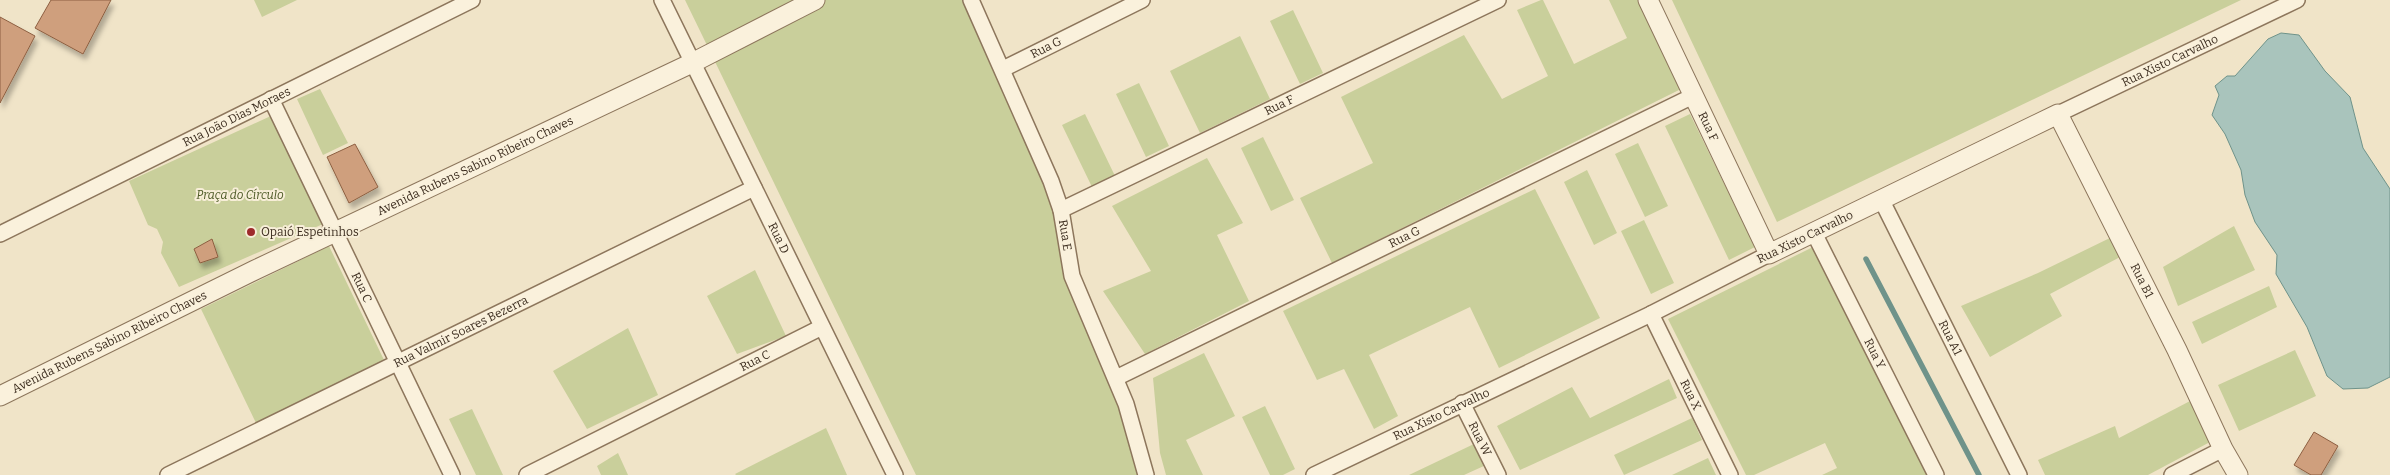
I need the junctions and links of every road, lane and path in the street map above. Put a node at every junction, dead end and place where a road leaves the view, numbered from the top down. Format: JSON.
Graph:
{"nodes":[{"id":1,"x":472,"y":0,"type":"edge"},
{"id":2,"x":662,"y":0,"type":"edge"},
{"id":3,"x":815,"y":0,"type":"edge"},
{"id":4,"x":971,"y":0,"type":"edge"},
{"id":5,"x":1142,"y":0,"type":"edge"},
{"id":6,"x":1498,"y":0,"type":"edge"},
{"id":7,"x":1648,"y":0,"type":"edge"},
{"id":8,"x":2297,"y":0,"type":"edge"},
{"id":9,"x":692,"y":63,"type":"junction"},
{"id":10,"x":1003,"y":69,"type":"junction"},
{"id":11,"x":1693,"y":96,"type":"junction"},
{"id":12,"x":271,"y":99,"type":"junction"},
{"id":13,"x":2058,"y":114,"type":"junction"},
{"id":14,"x":754,"y":188,"type":"junction"},
{"id":15,"x":1881,"y":199,"type":"junction"},
{"id":16,"x":1061,"y":210,"type":"junction"},
{"id":17,"x":335,"y":232,"type":"junction"},
{"id":18,"x":1814,"y":233,"type":"junction"},
{"id":19,"x":0,"y":234,"type":"edge"},
{"id":20,"x":1768,"y":254,"type":"junction"},
{"id":21,"x":1651,"y":314,"type":"junction"},
{"id":22,"x":822,"y":327,"type":"junction"},
{"id":23,"x":398,"y":362,"type":"junction"},
{"id":24,"x":1116,"y":378,"type":"junction"},
{"id":25,"x":0,"y":396,"type":"edge"},
{"id":26,"x":1462,"y":404,"type":"junction"},
{"id":27,"x":2223,"y":449,"type":"junction"},
{"id":28,"x":168,"y":475,"type":"edge"},
{"id":29,"x":452,"y":475,"type":"edge"},
{"id":30,"x":527,"y":475,"type":"edge"},
{"id":31,"x":895,"y":475,"type":"edge"},
{"id":32,"x":1146,"y":475,"type":"edge"},
{"id":33,"x":1314,"y":475,"type":"edge"},
{"id":34,"x":1498,"y":475,"type":"edge"},
{"id":35,"x":1730,"y":475,"type":"edge"},
{"id":36,"x":1936,"y":475,"type":"edge"},
{"id":37,"x":2019,"y":475,"type":"edge"},
{"id":38,"x":2172,"y":475,"type":"edge"},
{"id":39,"x":2238,"y":475,"type":"edge"}],
"edges":[{"from":1,"to":12,"type":"street","name":"Rua João Dias Moraes"},
{"from":2,"to":9,"type":"street","name":"Rua D"},
{"from":3,"to":9,"type":"street","name":"Avenida Rubens Sabino Ribeiro Chaves"},
{"from":4,"to":10,"type":"street","name":"Rua E"},
{"from":5,"to":10,"type":"street","name":"Rua G"},
{"from":6,"to":16,"type":"street","name":"Rua F"},
{"from":7,"to":11,"type":"street","name":"Rua F"},
{"from":8,"to":13,"type":"street","name":"Rua Xisto Carvalho"},
{"from":9,"to":14,"type":"street","name":"Rua D"},
{"from":9,"to":17,"type":"street","name":"Avenida Rubens Sabino Ribeiro Chaves"},
{"from":10,"to":16,"type":"street","name":"Rua E"},
{"from":11,"to":20,"type":"street","name":"Rua F"},
{"from":11,"to":24,"type":"street","name":"Rua G"},
{"from":12,"to":17,"type":"street","name":"Rua C"},
{"from":12,"to":19,"type":"street","name":"Rua João Dias Moraes"},
{"from":13,"to":15,"type":"street","name":"Rua Xisto Carvalho"},
{"from":13,"to":27,"type":"street","name":"Rua B1"},
{"from":14,"to":22,"type":"street","name":"Rua D"},
{"from":14,"to":23,"type":"street","name":"Rua Valmir Soares Bezerra"},
{"from":15,"to":18,"type":"street","name":"Rua Xisto Carvalho"},
{"from":15,"to":37,"type":"street","name":"Rua A1"},
{"from":16,"to":24,"type":"street","name":"Rua E"},
{"from":17,"to":23,"type":"street","name":"Rua C"},
{"from":17,"to":25,"type":"street","name":"Avenida Rubens Sabino Ribeiro Chaves"},
{"from":18,"to":20,"type":"street","name":"Rua Xisto Carvalho"},
{"from":18,"to":36,"type":"street","name":"Rua Y"},
{"from":20,"to":21,"type":"street","name":"Rua Xisto Carvalho"},
{"from":21,"to":26,"type":"street","name":"Rua Xisto Carvalho"},
{"from":21,"to":35,"type":"street","name":"Rua X"},
{"from":22,"to":30,"type":"street","name":"Rua C"},
{"from":22,"to":31,"type":"street","name":"Rua D"},
{"from":23,"to":28,"type":"street","name":"Rua Valmir Soares Bezerra"},
{"from":23,"to":29,"type":"street","name":"Rua C"},
{"from":24,"to":32,"type":"street","name":"Rua E"},
{"from":26,"to":33,"type":"street","name":"Rua Xisto Carvalho"},
{"from":26,"to":34,"type":"street","name":"Rua W"},
{"from":27,"to":38,"type":"street"},
{"from":27,"to":39,"type":"street","name":"Rua B1"}]}
